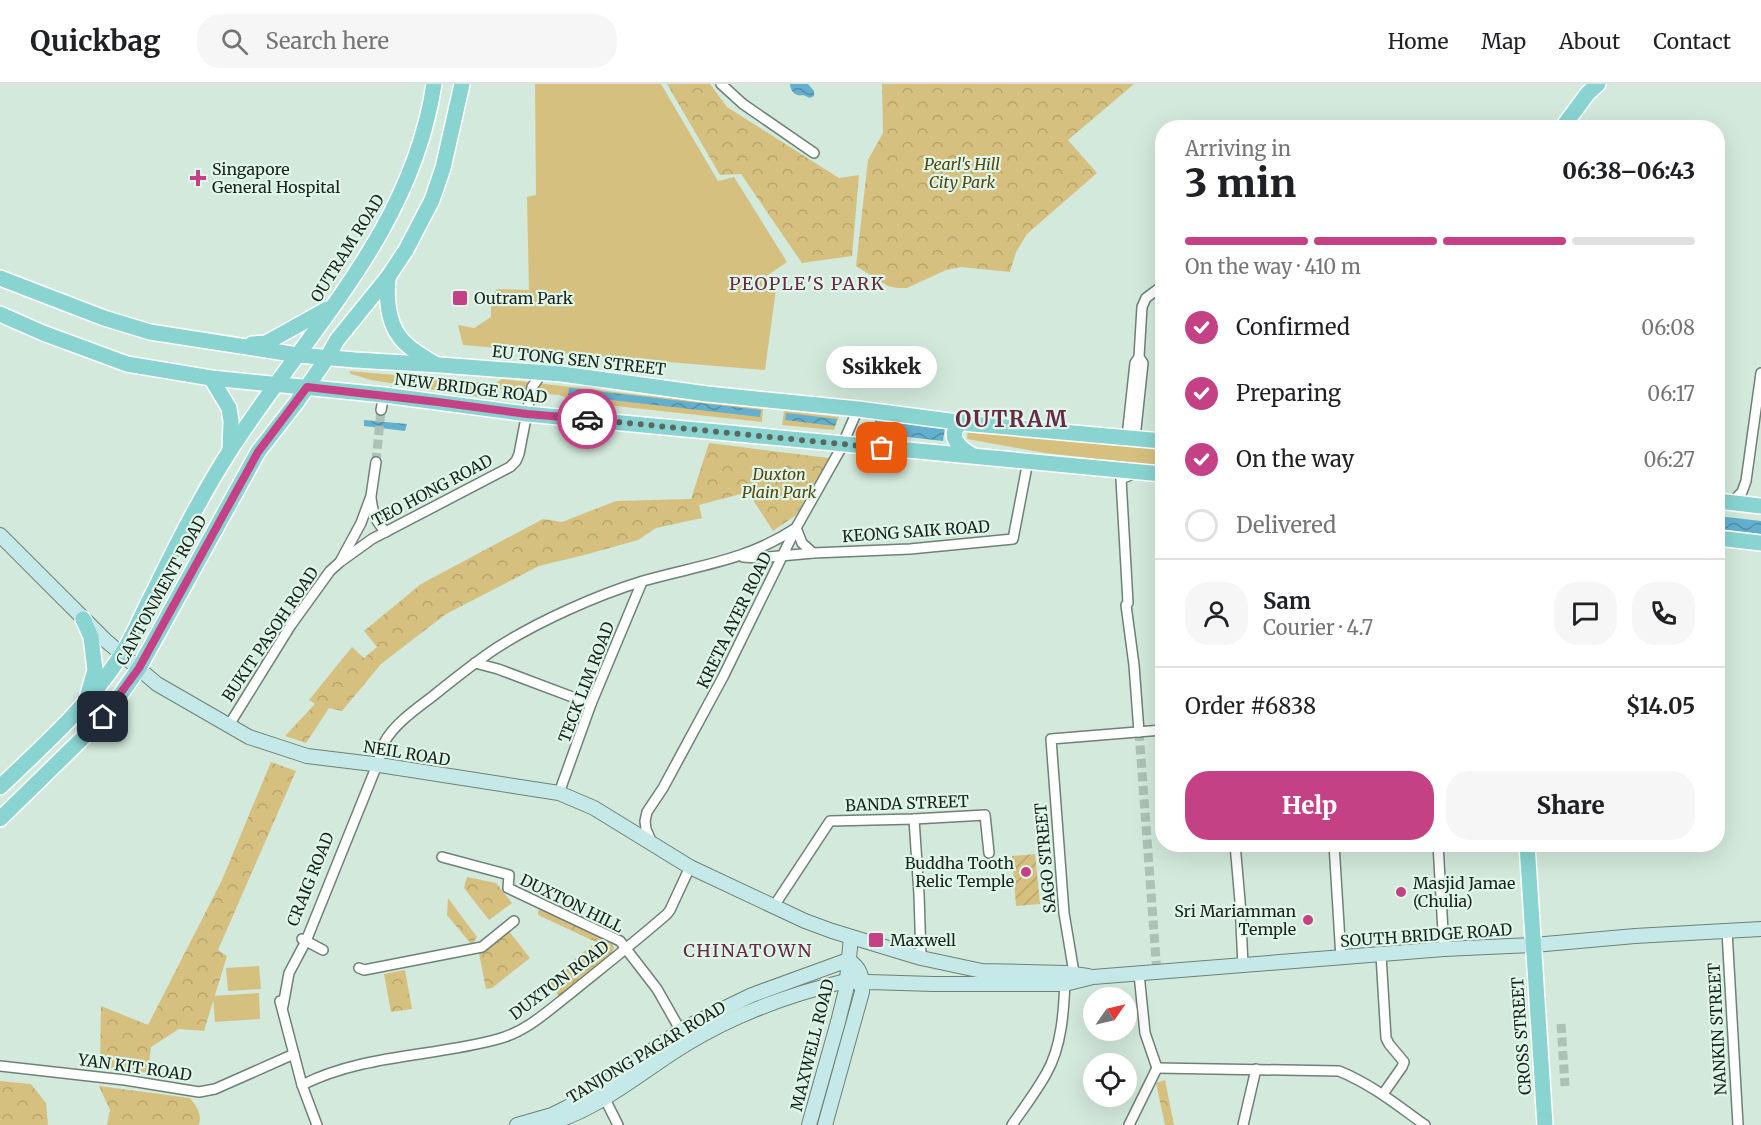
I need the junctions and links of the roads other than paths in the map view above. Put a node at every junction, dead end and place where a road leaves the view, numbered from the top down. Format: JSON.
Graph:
{"nodes":[{"id":1,"x":434,"y":84,"type":"edge"},
{"id":2,"x":462,"y":84,"type":"edge"},
{"id":3,"x":721,"y":84,"type":"edge"},
{"id":4,"x":1598,"y":84,"type":"edge"},
{"id":5,"x":1568,"y":120,"type":"edge"},
{"id":6,"x":814,"y":153,"type":"dead end"},
{"id":7,"x":388,"y":277,"type":"junction"},
{"id":8,"x":0,"y":278,"type":"edge"},
{"id":9,"x":1155,"y":291,"type":"edge"},
{"id":10,"x":335,"y":304,"type":"junction"},
{"id":11,"x":0,"y":314,"type":"edge"},
{"id":12,"x":230,"y":344,"type":"junction"},
{"id":13,"x":298,"y":355,"type":"junction"},
{"id":14,"x":327,"y":358,"type":"junction"},
{"id":15,"x":436,"y":364,"type":"junction"},
{"id":16,"x":543,"y":372,"type":"junction"},
{"id":17,"x":1761,"y":373,"type":"edge"},
{"id":18,"x":211,"y":378,"type":"junction"},
{"id":19,"x":277,"y":385,"type":"junction"},
{"id":20,"x":307,"y":387,"type":"junction"},
{"id":21,"x":384,"y":395,"type":"junction"},
{"id":22,"x":858,"y":409,"type":"junction"},
{"id":23,"x":381,"y":410,"type":"tunnel mouth"},
{"id":24,"x":527,"y":414,"type":"junction"},
{"id":25,"x":962,"y":422,"type":"junction"},
{"id":26,"x":1131,"y":437,"type":"junction"},
{"id":27,"x":1155,"y":440,"type":"edge"},
{"id":28,"x":843,"y":444,"type":"junction"},
{"id":29,"x":230,"y":450,"type":"junction"},
{"id":30,"x":972,"y":455,"type":"junction"},
{"id":31,"x":1028,"y":461,"type":"junction"},
{"id":32,"x":375,"y":466,"type":"tunnel mouth"},
{"id":33,"x":1115,"y":470,"type":"junction"},
{"id":34,"x":1140,"y":472,"type":"junction"},
{"id":35,"x":1155,"y":473,"type":"edge"},
{"id":36,"x":371,"y":496,"type":"junction"},
{"id":37,"x":1725,"y":501,"type":"edge"},
{"id":38,"x":1725,"y":502,"type":"edge"},
{"id":39,"x":1761,"y":506,"type":"edge"},
{"id":40,"x":361,"y":523,"type":"junction"},
{"id":41,"x":796,"y":528,"type":"junction"},
{"id":42,"x":386,"y":532,"type":"junction"},
{"id":43,"x":0,"y":535,"type":"edge"},
{"id":44,"x":372,"y":538,"type":"junction"},
{"id":45,"x":1725,"y":539,"type":"edge"},
{"id":46,"x":1122,"y":540,"type":"junction"},
{"id":47,"x":1761,"y":543,"type":"edge"},
{"id":48,"x":813,"y":553,"type":"junction"},
{"id":49,"x":740,"y":556,"type":"junction"},
{"id":50,"x":782,"y":556,"type":"junction"},
{"id":51,"x":339,"y":562,"type":"junction"},
{"id":52,"x":642,"y":582,"type":"junction"},
{"id":53,"x":83,"y":619,"type":"junction"},
{"id":54,"x":121,"y":655,"type":"junction"},
{"id":55,"x":475,"y":663,"type":"junction"},
{"id":56,"x":139,"y":668,"type":"junction"},
{"id":57,"x":86,"y":702,"type":"junction"},
{"id":58,"x":591,"y":704,"type":"junction"},
{"id":59,"x":229,"y":725,"type":"junction"},
{"id":60,"x":1155,"y":731,"type":"edge"},
{"id":61,"x":1139,"y":732,"type":"junction"},
{"id":62,"x":375,"y":765,"type":"junction"},
{"id":63,"x":0,"y":788,"type":"edge"},
{"id":64,"x":560,"y":794,"type":"junction"},
{"id":65,"x":0,"y":819,"type":"edge"},
{"id":66,"x":914,"y":819,"type":"junction"},
{"id":67,"x":652,"y":843,"type":"junction"},
{"id":68,"x":1236,"y":852,"type":"edge"},
{"id":69,"x":1334,"y":852,"type":"edge"},
{"id":70,"x":1438,"y":852,"type":"edge"},
{"id":71,"x":1528,"y":852,"type":"edge"},
{"id":72,"x":989,"y":853,"type":"dead end"},
{"id":73,"x":442,"y":856,"type":"dead end"},
{"id":74,"x":690,"y":867,"type":"junction"},
{"id":75,"x":774,"y":906,"type":"junction"},
{"id":76,"x":514,"y":921,"type":"dead end"},
{"id":77,"x":1761,"y":929,"type":"edge"},
{"id":78,"x":1727,"y":931,"type":"junction"},
{"id":79,"x":851,"y":937,"type":"junction"},
{"id":80,"x":304,"y":940,"type":"junction"},
{"id":81,"x":1534,"y":945,"type":"junction"},
{"id":82,"x":627,"y":949,"type":"junction"},
{"id":83,"x":1444,"y":949,"type":"junction"},
{"id":84,"x":323,"y":950,"type":"dead end"},
{"id":85,"x":1381,"y":955,"type":"junction"},
{"id":86,"x":921,"y":958,"type":"junction"},
{"id":87,"x":1341,"y":958,"type":"junction"},
{"id":88,"x":848,"y":960,"type":"junction"},
{"id":89,"x":1243,"y":966,"type":"junction"},
{"id":90,"x":359,"y":968,"type":"dead end"},
{"id":91,"x":1139,"y":974,"type":"junction"},
{"id":92,"x":1068,"y":977,"type":"junction"},
{"id":93,"x":846,"y":981,"type":"junction"},
{"id":94,"x":862,"y":983,"type":"junction"},
{"id":95,"x":684,"y":1037,"type":"junction"},
{"id":96,"x":294,"y":1054,"type":"junction"},
{"id":97,"x":0,"y":1066,"type":"edge"},
{"id":98,"x":1157,"y":1068,"type":"junction"},
{"id":99,"x":1256,"y":1069,"type":"junction"},
{"id":100,"x":302,"y":1085,"type":"junction"},
{"id":101,"x":602,"y":1093,"type":"junction"},
{"id":102,"x":1383,"y":1094,"type":"junction"},
{"id":103,"x":317,"y":1125,"type":"edge"},
{"id":104,"x":517,"y":1125,"type":"edge"},
{"id":105,"x":544,"y":1125,"type":"edge"},
{"id":106,"x":618,"y":1125,"type":"edge"},
{"id":107,"x":809,"y":1125,"type":"edge"},
{"id":108,"x":825,"y":1125,"type":"edge"},
{"id":109,"x":1012,"y":1125,"type":"edge"},
{"id":110,"x":1129,"y":1125,"type":"edge"},
{"id":111,"x":1243,"y":1125,"type":"edge"},
{"id":112,"x":1425,"y":1125,"type":"edge"},
{"id":113,"x":1545,"y":1125,"type":"edge"},
{"id":114,"x":1738,"y":1125,"type":"edge"}],
"edges":[{"from":1,"to":10,"type":"main road","name":"OUTRAM ROAD"},
{"from":2,"to":7,"type":"main road"},
{"from":3,"to":6,"type":"street"},
{"from":4,"to":5,"type":"main road"},
{"from":7,"to":14,"type":"main road"},
{"from":7,"to":15,"type":"main road"},
{"from":8,"to":12,"type":"main road","name":"EU TONG SEN STREET"},
{"from":9,"to":26,"type":"street"},
{"from":10,"to":12,"type":"main road"},
{"from":10,"to":13,"type":"main road","name":"OUTRAM ROAD"},
{"from":11,"to":18,"type":"main road","name":"NEW BRIDGE ROAD"},
{"from":12,"to":13,"type":"main road","name":"EU TONG SEN STREET"},
{"from":13,"to":14,"type":"main road","name":"EU TONG SEN STREET"},
{"from":13,"to":19,"type":"main road","name":"OUTRAM ROAD"},
{"from":14,"to":15,"type":"main road","name":"EU TONG SEN STREET"},
{"from":14,"to":20,"type":"main road","name":"CANTONMENT ROAD"},
{"from":15,"to":16,"type":"main road","name":"EU TONG SEN STREET"},
{"from":16,"to":22,"type":"main road","name":"EU TONG SEN STREET"},
{"from":16,"to":24,"type":"street","name":"TEO HONG ROAD"},
{"from":17,"to":37,"type":"street"},
{"from":18,"to":19,"type":"main road","name":"NEW BRIDGE ROAD"},
{"from":18,"to":29,"type":"main road"},
{"from":19,"to":20,"type":"main road","name":"NEW BRIDGE ROAD"},
{"from":19,"to":29,"type":"main road","name":"CANTONMENT ROAD"},
{"from":20,"to":21,"type":"main road","name":"NEW BRIDGE ROAD"},
{"from":20,"to":56,"type":"main road","name":"CANTONMENT ROAD"},
{"from":21,"to":23,"type":"street"},
{"from":21,"to":24,"type":"main road","name":"NEW BRIDGE ROAD"},
{"from":22,"to":25,"type":"main road","name":"EU TONG SEN STREET"},
{"from":22,"to":28,"type":"street","name":"KRETA AYER ROAD"},
{"from":24,"to":28,"type":"main road","name":"NEW BRIDGE ROAD"},
{"from":24,"to":42,"type":"street","name":"TEO HONG ROAD"},
{"from":25,"to":26,"type":"main road","name":"EU TONG SEN STREET"},
{"from":25,"to":30,"type":"main road"},
{"from":26,"to":27,"type":"main road","name":"EU TONG SEN STREET"},
{"from":28,"to":30,"type":"main road","name":"NEW BRIDGE ROAD"},
{"from":28,"to":41,"type":"street","name":"KRETA AYER ROAD"},
{"from":29,"to":54,"type":"main road","name":"CANTONMENT ROAD"},
{"from":30,"to":31,"type":"main road","name":"NEW BRIDGE ROAD"},
{"from":31,"to":33,"type":"main road","name":"NEW BRIDGE ROAD"},
{"from":31,"to":48,"type":"street","name":"KEONG SAIK ROAD"},
{"from":32,"to":36,"type":"street","name":"BUKIT PASOH ROAD"},
{"from":33,"to":34,"type":"main road","name":"NEW BRIDGE ROAD"},
{"from":33,"to":46,"type":"street"},
{"from":34,"to":35,"type":"main road","name":"NEW BRIDGE ROAD"},
{"from":34,"to":46,"type":"street"},
{"from":36,"to":40,"type":"street","name":"BUKIT PASOH ROAD"},
{"from":36,"to":42,"type":"street","name":"BUKIT PASOH ROAD"},
{"from":38,"to":39,"type":"main road"},
{"from":40,"to":44,"type":"street"},
{"from":40,"to":51,"type":"street","name":"BUKIT PASOH ROAD"},
{"from":41,"to":48,"type":"street"},
{"from":41,"to":49,"type":"street","name":"KEONG SAIK ROAD"},
{"from":41,"to":50,"type":"street","name":"KRETA AYER ROAD"},
{"from":42,"to":44,"type":"street","name":"TEO HONG ROAD"},
{"from":43,"to":53,"type":"main road","name":"NEIL ROAD"},
{"from":44,"to":51,"type":"street","name":"BUKIT PASOH ROAD"},
{"from":45,"to":47,"type":"main road"},
{"from":46,"to":61,"type":"street"},
{"from":48,"to":50,"type":"street","name":"KEONG SAIK ROAD"},
{"from":49,"to":50,"type":"street","name":"KEONG SAIK ROAD"},
{"from":49,"to":52,"type":"street","name":"KEONG SAIK ROAD"},
{"from":50,"to":67,"type":"street","name":"KRETA AYER ROAD"},
{"from":51,"to":59,"type":"street","name":"BUKIT PASOH ROAD"},
{"from":52,"to":55,"type":"street","name":"KEONG SAIK ROAD"},
{"from":52,"to":58,"type":"street","name":"TECK LIM ROAD"},
{"from":53,"to":54,"type":"main road","name":"NEIL ROAD"},
{"from":53,"to":57,"type":"main road"},
{"from":54,"to":56,"type":"main road","name":"NEIL ROAD"},
{"from":54,"to":57,"type":"main road","name":"CANTONMENT ROAD"},
{"from":55,"to":58,"type":"street"},
{"from":55,"to":62,"type":"street","name":"KEONG SAIK ROAD"},
{"from":56,"to":59,"type":"main road","name":"NEIL ROAD"},
{"from":56,"to":65,"type":"main road","name":"CANTONMENT ROAD"},
{"from":57,"to":63,"type":"main road","name":"CANTONMENT ROAD"},
{"from":58,"to":64,"type":"street","name":"TECK LIM ROAD"},
{"from":59,"to":62,"type":"main road","name":"NEIL ROAD"},
{"from":60,"to":61,"type":"street"},
{"from":61,"to":92,"type":"street","name":"SAGO STREET"},
{"from":62,"to":64,"type":"main road","name":"NEIL ROAD"},
{"from":62,"to":80,"type":"street","name":"CRAIG ROAD"},
{"from":64,"to":67,"type":"main road","name":"NEIL ROAD"},
{"from":66,"to":72,"type":"street","name":"BANDA STREET"},
{"from":66,"to":75,"type":"street","name":"BANDA STREET"},
{"from":66,"to":86,"type":"street"},
{"from":67,"to":74,"type":"main road","name":"NEIL ROAD"},
{"from":68,"to":89,"type":"street"},
{"from":69,"to":87,"type":"street"},
{"from":70,"to":83,"type":"street"},
{"from":71,"to":81,"type":"main road","name":"CROSS STREET"},
{"from":73,"to":82,"type":"street","name":"DUXTON HILL"},
{"from":74,"to":75,"type":"main road","name":"NEIL ROAD"},
{"from":74,"to":82,"type":"street","name":"DUXTON ROAD"},
{"from":75,"to":79,"type":"main road","name":"NEIL ROAD"},
{"from":76,"to":90,"type":"street"},
{"from":77,"to":78,"type":"main road","name":"SOUTH BRIDGE ROAD"},
{"from":78,"to":81,"type":"main road","name":"SOUTH BRIDGE ROAD"},
{"from":78,"to":114,"type":"street","name":"NANKIN STREET"},
{"from":79,"to":86,"type":"main road","name":"SOUTH BRIDGE ROAD"},
{"from":79,"to":88,"type":"main road","name":"MAXWELL ROAD"},
{"from":80,"to":84,"type":"street"},
{"from":80,"to":96,"type":"street","name":"CRAIG ROAD"},
{"from":81,"to":83,"type":"main road","name":"SOUTH BRIDGE ROAD"},
{"from":81,"to":113,"type":"main road","name":"CROSS STREET"},
{"from":82,"to":95,"type":"street","name":"DUXTON HILL"},
{"from":82,"to":100,"type":"street","name":"DUXTON ROAD"},
{"from":83,"to":85,"type":"main road","name":"SOUTH BRIDGE ROAD"},
{"from":85,"to":87,"type":"main road","name":"SOUTH BRIDGE ROAD"},
{"from":85,"to":102,"type":"street"},
{"from":86,"to":92,"type":"main road","name":"SOUTH BRIDGE ROAD"},
{"from":87,"to":89,"type":"main road","name":"SOUTH BRIDGE ROAD"},
{"from":88,"to":93,"type":"main road","name":"MAXWELL ROAD"},
{"from":88,"to":94,"type":"main road"},
{"from":88,"to":95,"type":"main road","name":"TANJONG PAGAR ROAD"},
{"from":89,"to":91,"type":"main road","name":"SOUTH BRIDGE ROAD"},
{"from":91,"to":92,"type":"main road","name":"SOUTH BRIDGE ROAD"},
{"from":91,"to":98,"type":"street"},
{"from":92,"to":94,"type":"main road","name":"SOUTH BRIDGE ROAD"},
{"from":92,"to":109,"type":"street","name":"SAGO STREET"},
{"from":93,"to":94,"type":"main road","name":"TANJONG PAGAR ROAD"},
{"from":93,"to":95,"type":"main road","name":"TANJONG PAGAR ROAD"},
{"from":93,"to":107,"type":"main road","name":"MAXWELL ROAD"},
{"from":94,"to":108,"type":"main road","name":"MAXWELL ROAD"},
{"from":95,"to":101,"type":"main road","name":"TANJONG PAGAR ROAD"},
{"from":96,"to":97,"type":"street","name":"YAN KIT ROAD"},
{"from":96,"to":100,"type":"street","name":"CRAIG ROAD"},
{"from":98,"to":99,"type":"street"},
{"from":98,"to":110,"type":"street"},
{"from":99,"to":102,"type":"street"},
{"from":99,"to":111,"type":"street"},
{"from":100,"to":103,"type":"street","name":"CRAIG ROAD"},
{"from":101,"to":104,"type":"main road","name":"TANJONG PAGAR ROAD"},
{"from":101,"to":105,"type":"main road","name":"TANJONG PAGAR ROAD"},
{"from":101,"to":106,"type":"street"},
{"from":102,"to":112,"type":"street"}]}
